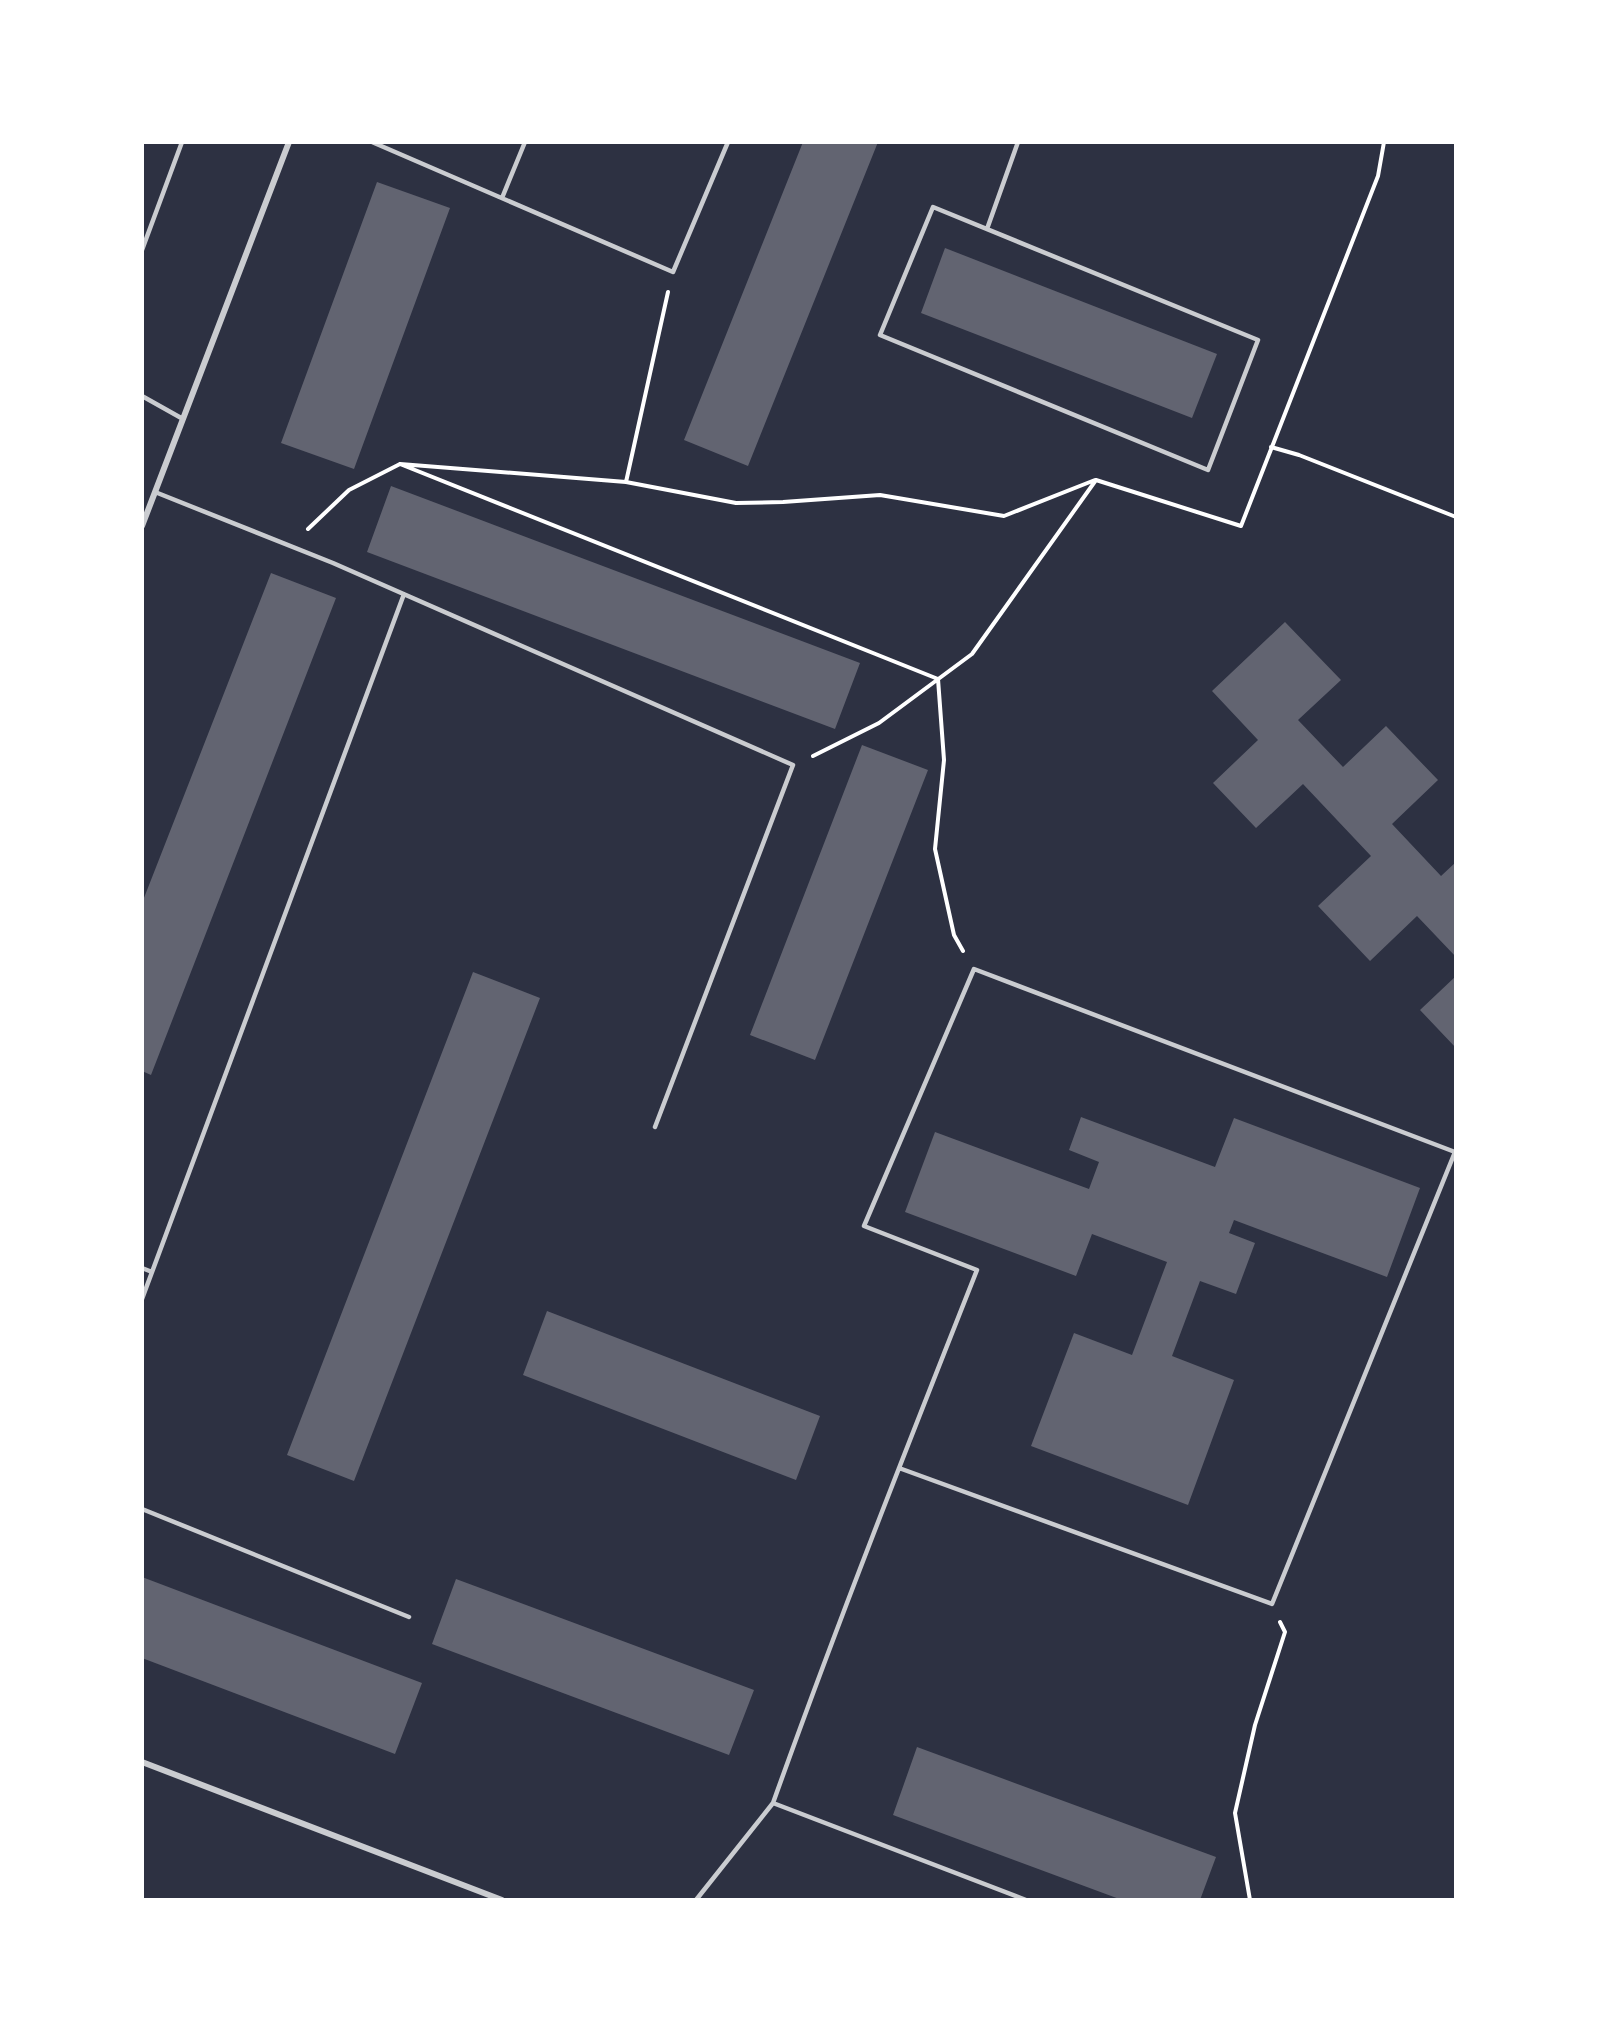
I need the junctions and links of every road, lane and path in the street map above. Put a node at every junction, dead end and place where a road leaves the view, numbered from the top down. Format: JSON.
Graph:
{"nodes":[{"id":1,"x":182,"y":142,"type":"edge"},
{"id":2,"x":289,"y":142,"type":"edge"},
{"id":3,"x":372,"y":142,"type":"edge"},
{"id":4,"x":525,"y":142,"type":"edge"},
{"id":5,"x":728,"y":142,"type":"edge"},
{"id":6,"x":1018,"y":142,"type":"edge"},
{"id":7,"x":1384,"y":142,"type":"edge"},
{"id":8,"x":502,"y":198,"type":"junction"},
{"id":9,"x":987,"y":229,"type":"junction"},
{"id":10,"x":142,"y":250,"type":"edge"},
{"id":11,"x":673,"y":272,"type":"junction"},
{"id":12,"x":142,"y":396,"type":"edge"},
{"id":13,"x":183,"y":419,"type":"junction"},
{"id":14,"x":1271,"y":447,"type":"junction"},
{"id":15,"x":400,"y":464,"type":"junction"},
{"id":16,"x":1095,"y":480,"type":"junction"},
{"id":17,"x":626,"y":482,"type":"junction"},
{"id":18,"x":155,"y":492,"type":"junction"},
{"id":19,"x":1455,"y":517,"type":"edge"},
{"id":20,"x":142,"y":526,"type":"edge"},
{"id":21,"x":291,"y":546,"type":"junction"},
{"id":22,"x":404,"y":594,"type":"junction"},
{"id":23,"x":938,"y":679,"type":"junction"},
{"id":24,"x":793,"y":765,"type":"junction"},
{"id":25,"x":974,"y":969,"type":"junction"},
{"id":26,"x":655,"y":1126,"type":"dead end"},
{"id":27,"x":142,"y":1268,"type":"edge"},
{"id":28,"x":152,"y":1272,"type":"junction"},
{"id":29,"x":142,"y":1299,"type":"edge"},
{"id":30,"x":899,"y":1467,"type":"junction"},
{"id":31,"x":142,"y":1509,"type":"edge"},
{"id":32,"x":1272,"y":1604,"type":"junction"},
{"id":33,"x":409,"y":1617,"type":"dead end"},
{"id":34,"x":142,"y":1762,"type":"edge"},
{"id":35,"x":773,"y":1803,"type":"junction"},
{"id":36,"x":502,"y":1899,"type":"edge"},
{"id":37,"x":696,"y":1899,"type":"edge"},
{"id":38,"x":1026,"y":1899,"type":"edge"},
{"id":39,"x":1250,"y":1899,"type":"edge"}],
"edges":[{"from":1,"to":10,"type":"lane"},
{"from":2,"to":13,"type":"street"},
{"from":3,"to":8,"type":"lane"},
{"from":4,"to":8,"type":"lane"},
{"from":5,"to":11,"type":"lane"},
{"from":6,"to":9,"type":"lane"},
{"from":7,"to":14,"type":"path"},
{"from":8,"to":11,"type":"lane"},
{"from":9,"to":9,"type":"lane"},
{"from":11,"to":17,"type":"path"},
{"from":12,"to":13,"type":"lane"},
{"from":13,"to":18,"type":"street"},
{"from":14,"to":16,"type":"path"},
{"from":14,"to":19,"type":"path"},
{"from":15,"to":17,"type":"path"},
{"from":15,"to":21,"type":"path"},
{"from":15,"to":23,"type":"path"},
{"from":16,"to":17,"type":"path"},
{"from":16,"to":23,"type":"path"},
{"from":18,"to":20,"type":"street"},
{"from":18,"to":21,"type":"lane"},
{"from":21,"to":22,"type":"lane"},
{"from":22,"to":24,"type":"lane"},
{"from":22,"to":28,"type":"lane"},
{"from":23,"to":24,"type":"path"},
{"from":23,"to":25,"type":"path"},
{"from":24,"to":26,"type":"lane"},
{"from":25,"to":30,"type":"lane"},
{"from":25,"to":32,"type":"lane"},
{"from":27,"to":28,"type":"lane"},
{"from":28,"to":29,"type":"lane"},
{"from":30,"to":32,"type":"lane"},
{"from":30,"to":35,"type":"lane"},
{"from":31,"to":33,"type":"lane"},
{"from":32,"to":39,"type":"path"},
{"from":34,"to":36,"type":"street"},
{"from":35,"to":37,"type":"lane"},
{"from":35,"to":38,"type":"lane"}]}
